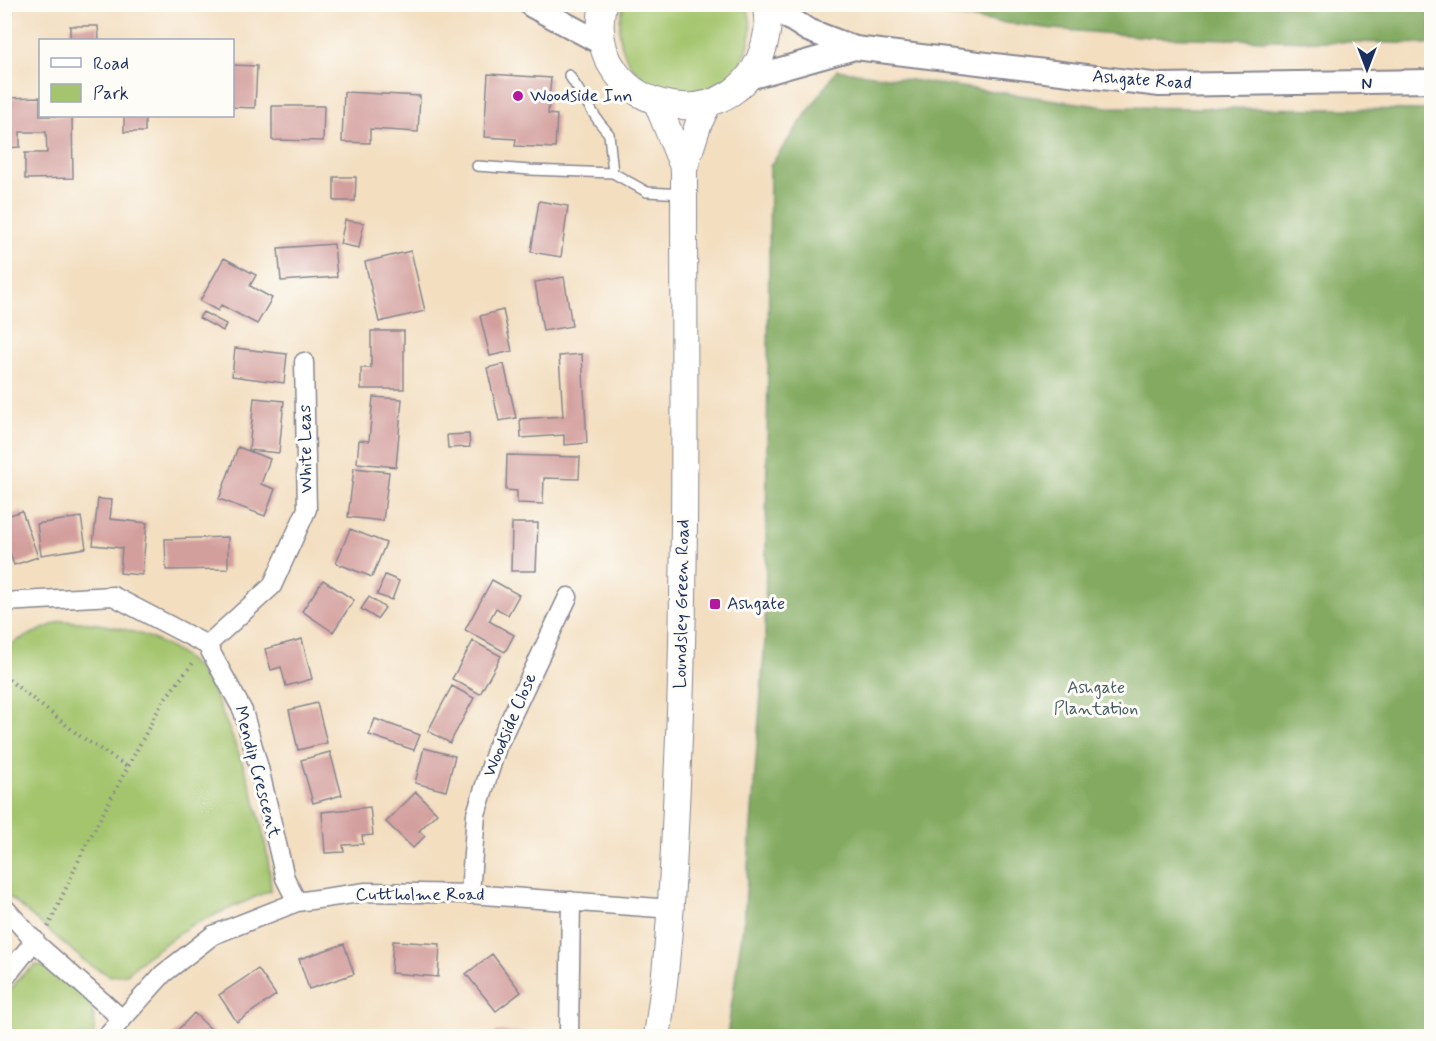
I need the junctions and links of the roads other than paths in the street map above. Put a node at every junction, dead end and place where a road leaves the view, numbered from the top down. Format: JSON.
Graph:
{"nodes":[{"id":1,"x":603,"y":4,"type":"edge"},
{"id":2,"x":766,"y":4,"type":"edge"},
{"id":3,"x":530,"y":5,"type":"edge"},
{"id":4,"x":603,"y":44,"type":"junction"},
{"id":5,"x":855,"y":48,"type":"junction"},
{"id":6,"x":569,"y":75,"type":"dead end"},
{"id":7,"x":749,"y":78,"type":"junction"},
{"id":8,"x":1431,"y":81,"type":"edge"},
{"id":9,"x":657,"y":103,"type":"junction"},
{"id":10,"x":708,"y":104,"type":"junction"},
{"id":11,"x":477,"y":166,"type":"dead end"},
{"id":12,"x":613,"y":173,"type":"junction"},
{"id":13,"x":684,"y":181,"type":"junction"},
{"id":14,"x":304,"y":362,"type":"dead end"},
{"id":15,"x":568,"y":597,"type":"dead end"},
{"id":16,"x":4,"y":602,"type":"edge"},
{"id":17,"x":207,"y":645,"type":"junction"},
{"id":18,"x":470,"y":894,"type":"junction"},
{"id":19,"x":571,"y":901,"type":"junction"},
{"id":20,"x":297,"y":902,"type":"junction"},
{"id":21,"x":4,"y":907,"type":"edge"},
{"id":22,"x":672,"y":909,"type":"junction"},
{"id":23,"x":37,"y":944,"type":"junction"},
{"id":24,"x":4,"y":979,"type":"edge"},
{"id":25,"x":122,"y":1019,"type":"junction"},
{"id":26,"x":107,"y":1036,"type":"edge"},
{"id":27,"x":569,"y":1036,"type":"edge"},
{"id":28,"x":657,"y":1036,"type":"edge"}],
"edges":[{"from":1,"to":4,"type":"main road"},
{"from":2,"to":5,"type":"street","name":"Ashgate Road"},
{"from":2,"to":7,"type":"main road"},
{"from":3,"to":4,"type":"street"},
{"from":4,"to":9,"type":"main road"},
{"from":5,"to":7,"type":"street","name":"Ashgate Road"},
{"from":5,"to":8,"type":"street","name":"Ashgate Road"},
{"from":6,"to":12,"type":"lane"},
{"from":7,"to":10,"type":"main road"},
{"from":9,"to":10,"type":"main road"},
{"from":9,"to":13,"type":"main road","name":"Loundsley Green Road"},
{"from":10,"to":13,"type":"main road","name":"Loundsley Green Road"},
{"from":11,"to":12,"type":"lane"},
{"from":12,"to":13,"type":"lane"},
{"from":13,"to":22,"type":"main road","name":"Loundsley Green Road"},
{"from":14,"to":17,"type":"street","name":"White Leas"},
{"from":15,"to":18,"type":"street","name":"Woodside Close"},
{"from":16,"to":17,"type":"street"},
{"from":17,"to":20,"type":"street","name":"Mendip Crescent"},
{"from":18,"to":19,"type":"street","name":"Cuttholme Road"},
{"from":18,"to":20,"type":"street","name":"Cuttholme Road"},
{"from":19,"to":22,"type":"street","name":"Cuttholme Road"},
{"from":19,"to":27,"type":"street"},
{"from":20,"to":25,"type":"street","name":"Cuttholme Road"},
{"from":21,"to":23,"type":"street"},
{"from":22,"to":28,"type":"main road","name":"Loundsley Green Road"},
{"from":23,"to":24,"type":"street"},
{"from":23,"to":25,"type":"street"},
{"from":25,"to":26,"type":"street","name":"Cuttholme Road"}]}
